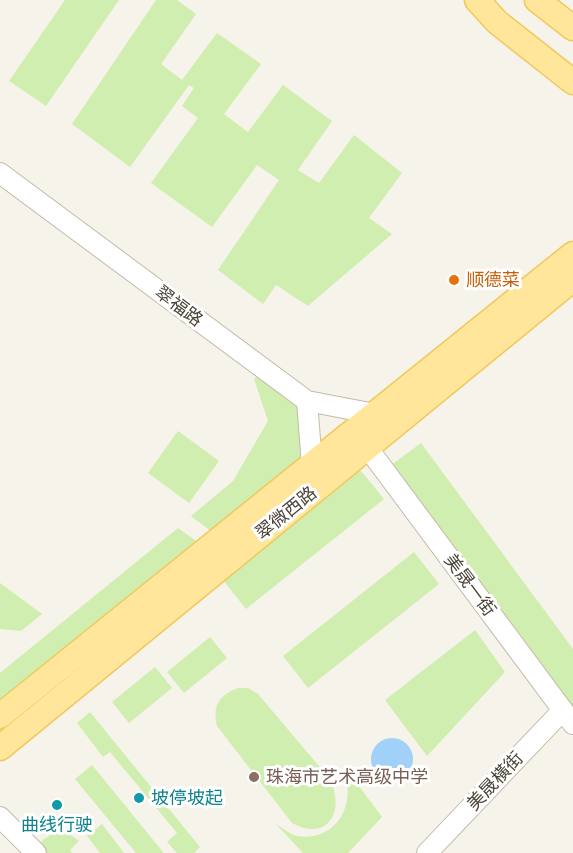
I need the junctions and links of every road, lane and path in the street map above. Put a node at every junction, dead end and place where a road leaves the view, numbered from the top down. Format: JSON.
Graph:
{"nodes":[{"id":1,"x":477,"y":0,"type":"edge"},
{"id":2,"x":495,"y":0,"type":"edge"},
{"id":3,"x":537,"y":0,"type":"edge"},
{"id":4,"x":564,"y":0,"type":"edge"},
{"id":5,"x":573,"y":7,"type":"edge"},
{"id":6,"x":573,"y":28,"type":"edge"},
{"id":7,"x":573,"y":61,"type":"edge"},
{"id":8,"x":573,"y":82,"type":"edge"},
{"id":9,"x":0,"y":173,"type":"edge"},
{"id":10,"x":573,"y":254,"type":"edge"},
{"id":11,"x":573,"y":279,"type":"edge"},
{"id":12,"x":307,"y":401,"type":"junction"},
{"id":13,"x":375,"y":414,"type":"junction"},
{"id":14,"x":367,"y":447,"type":"junction"},
{"id":15,"x":312,"y":465,"type":"junction"},
{"id":16,"x":0,"y":716,"type":"edge"},
{"id":17,"x":568,"y":717,"type":"edge"},
{"id":18,"x":0,"y":748,"type":"edge"},
{"id":19,"x":0,"y":817,"type":"edge"},
{"id":20,"x":36,"y":853,"type":"edge"},
{"id":21,"x":427,"y":853,"type":"edge"}],
"edges":[{"from":1,"to":8,"type":"main road"},
{"from":2,"to":7,"type":"main road"},
{"from":3,"to":6,"type":"main road"},
{"from":4,"to":5,"type":"main road"},
{"from":9,"to":12,"type":"street","name":"翠福路"},
{"from":10,"to":13,"type":"main road","name":"翠微西路"},
{"from":11,"to":14,"type":"main road","name":"翠微西路"},
{"from":12,"to":13,"type":"street"},
{"from":12,"to":15,"type":"street"},
{"from":13,"to":15,"type":"main road","name":"翠微西路"},
{"from":14,"to":17,"type":"street","name":"美晟一街"},
{"from":14,"to":18,"type":"main road","name":"翠微西路"},
{"from":15,"to":16,"type":"main road","name":"翠微西路"},
{"from":17,"to":21,"type":"street","name":"美晟橫街"},
{"from":19,"to":20,"type":"street"}]}
